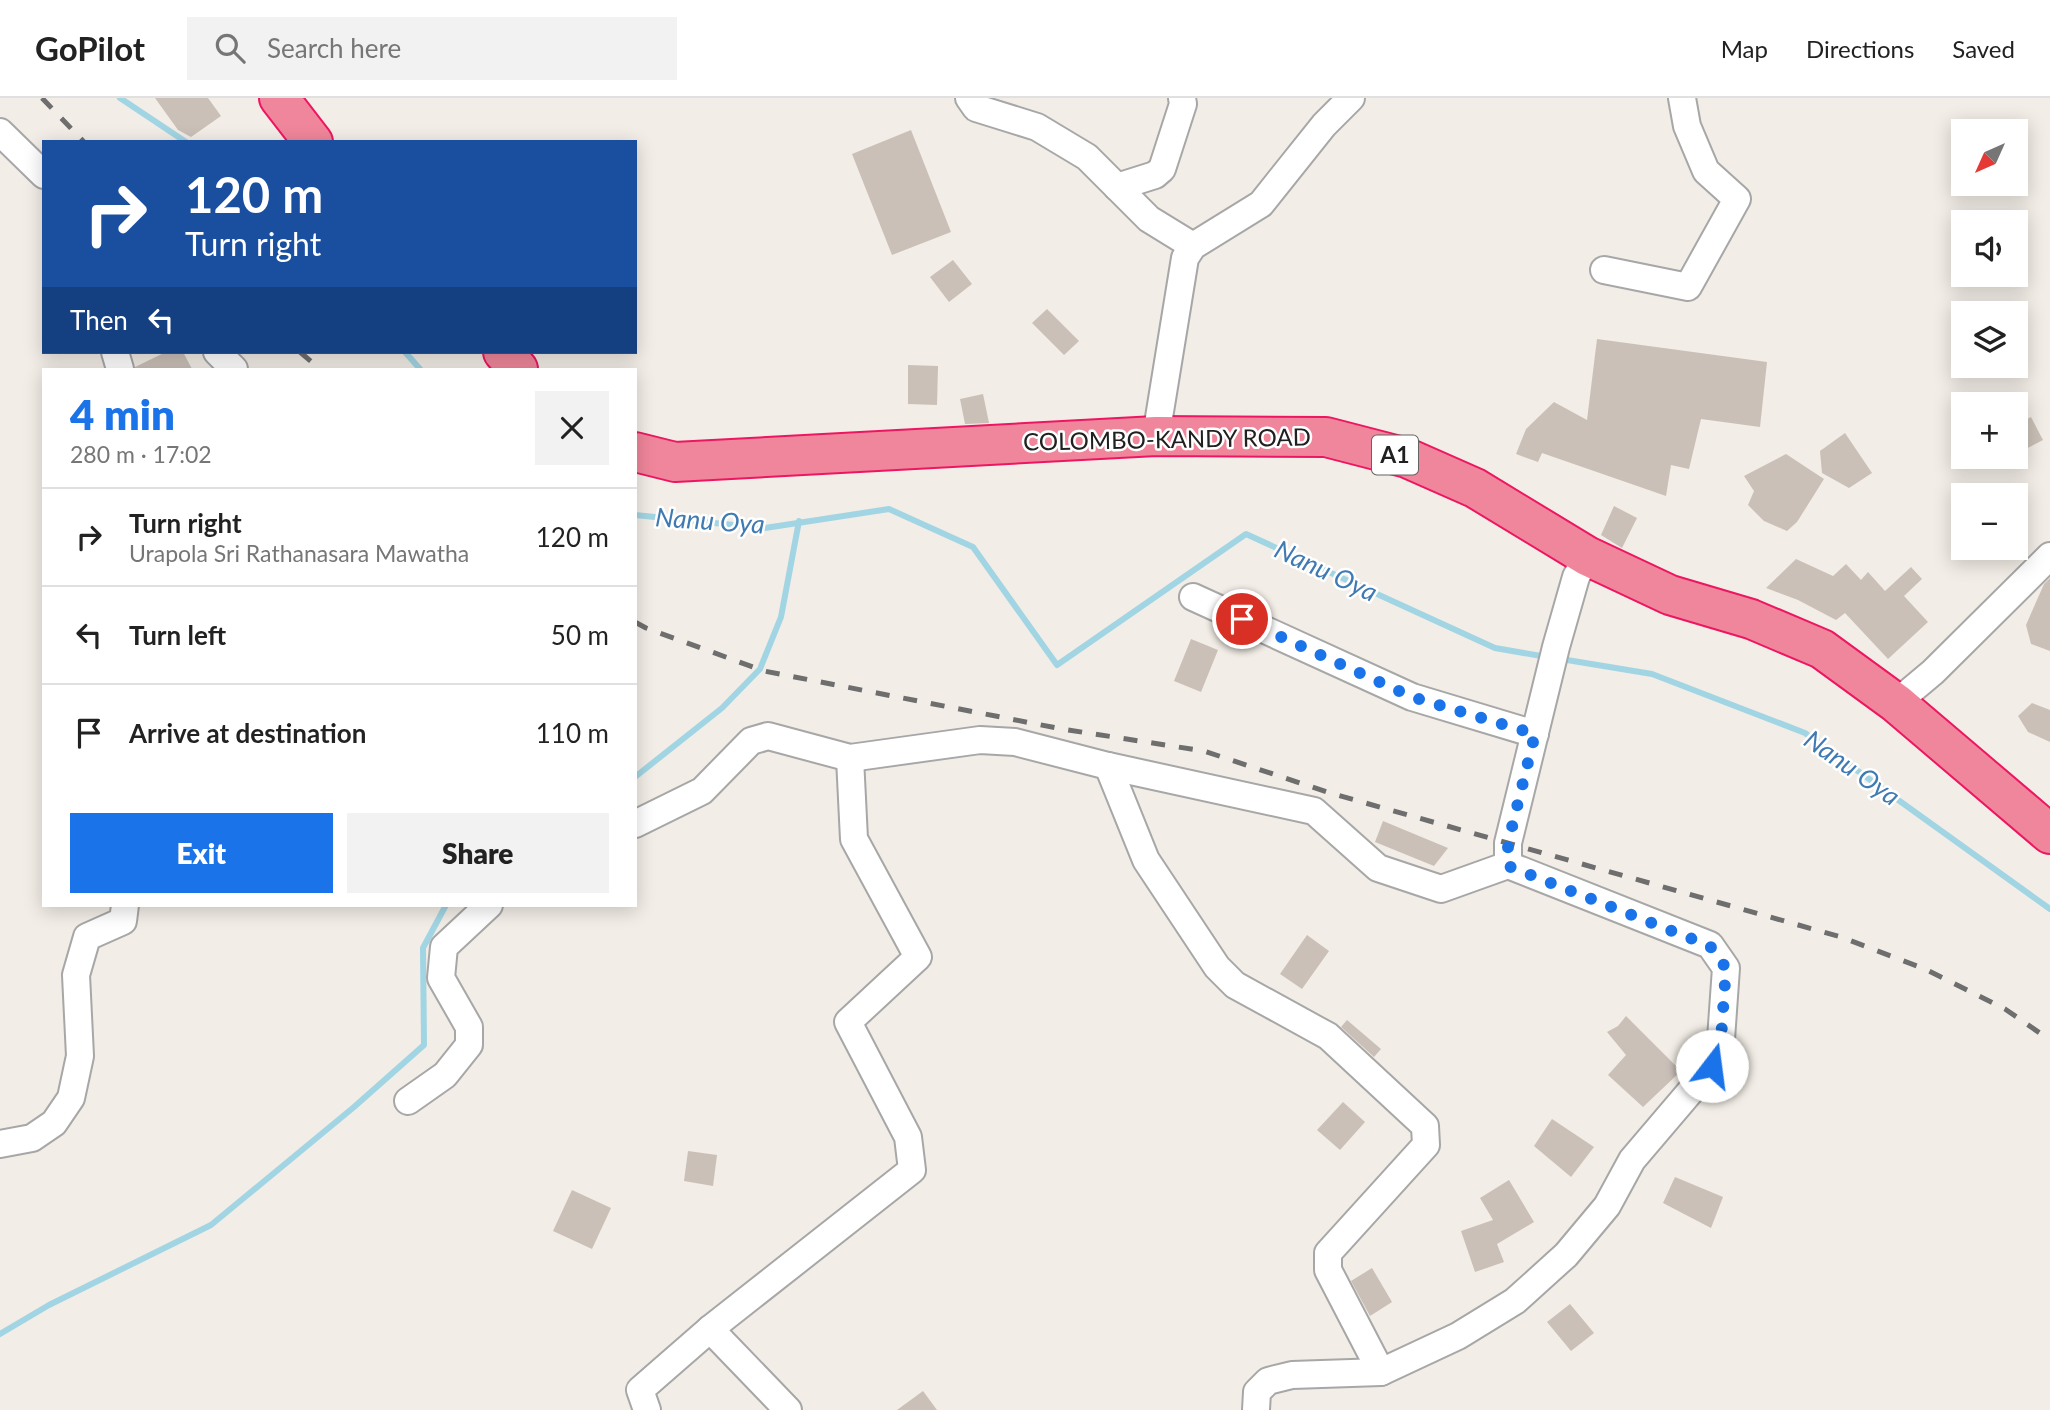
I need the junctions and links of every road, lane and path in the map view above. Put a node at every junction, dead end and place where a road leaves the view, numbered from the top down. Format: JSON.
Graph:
{"nodes":[{"id":1,"x":279,"y":98,"type":"edge"},
{"id":2,"x":969,"y":98,"type":"edge"},
{"id":3,"x":1182,"y":98,"type":"edge"},
{"id":4,"x":1351,"y":98,"type":"edge"},
{"id":5,"x":1682,"y":98,"type":"edge"},
{"id":6,"x":0,"y":132,"type":"edge"},
{"id":7,"x":311,"y":140,"type":"edge"},
{"id":8,"x":42,"y":173,"type":"edge"},
{"id":9,"x":1117,"y":187,"type":"junction"},
{"id":10,"x":1193,"y":246,"type":"junction"},
{"id":11,"x":1604,"y":270,"type":"dead end"},
{"id":12,"x":219,"y":354,"type":"edge"},
{"id":13,"x":505,"y":354,"type":"edge"},
{"id":14,"x":233,"y":368,"type":"edge"},
{"id":15,"x":518,"y":368,"type":"edge"},
{"id":16,"x":1156,"y":436,"type":"junction"},
{"id":17,"x":637,"y":452,"type":"edge"},
{"id":18,"x":1587,"y":556,"type":"junction"},
{"id":19,"x":2050,"y":556,"type":"edge"},
{"id":20,"x":1193,"y":597,"type":"dead end"},
{"id":21,"x":1896,"y":703,"type":"junction"},
{"id":22,"x":1535,"y":734,"type":"junction"},
{"id":23,"x":850,"y":758,"type":"junction"},
{"id":24,"x":1108,"y":766,"type":"junction"},
{"id":25,"x":637,"y":823,"type":"edge"},
{"id":26,"x":2050,"y":834,"type":"edge"},
{"id":27,"x":1508,"y":866,"type":"junction"},
{"id":28,"x":125,"y":907,"type":"edge"},
{"id":29,"x":487,"y":907,"type":"edge"},
{"id":30,"x":408,"y":1101,"type":"dead end"},
{"id":31,"x":0,"y":1144,"type":"edge"},
{"id":32,"x":710,"y":1329,"type":"junction"},
{"id":33,"x":1381,"y":1372,"type":"junction"},
{"id":34,"x":646,"y":1410,"type":"edge"},
{"id":35,"x":788,"y":1410,"type":"edge"},
{"id":36,"x":1256,"y":1410,"type":"edge"}],
"edges":[{"from":1,"to":7,"type":"highway"},
{"from":2,"to":9,"type":"street"},
{"from":3,"to":9,"type":"street"},
{"from":4,"to":10,"type":"street"},
{"from":5,"to":11,"type":"street"},
{"from":6,"to":8,"type":"street"},
{"from":9,"to":10,"type":"street"},
{"from":10,"to":16,"type":"street"},
{"from":12,"to":14,"type":"street"},
{"from":13,"to":15,"type":"highway"},
{"from":16,"to":17,"type":"highway","name":"COLOMBO-KANDY ROAD","number":"A1"},
{"from":16,"to":18,"type":"highway","name":"COLOMBO-KANDY ROAD","number":"A1"},
{"from":18,"to":21,"type":"highway","name":"COLOMBO-KANDY ROAD","number":"A1"},
{"from":18,"to":22,"type":"street"},
{"from":19,"to":21,"type":"street"},
{"from":20,"to":22,"type":"street"},
{"from":21,"to":26,"type":"highway","name":"COLOMBO-KANDY ROAD","number":"A1"},
{"from":22,"to":27,"type":"street"},
{"from":23,"to":24,"type":"street"},
{"from":23,"to":25,"type":"street"},
{"from":23,"to":32,"type":"street"},
{"from":24,"to":27,"type":"street"},
{"from":24,"to":33,"type":"street"},
{"from":27,"to":33,"type":"street"},
{"from":28,"to":31,"type":"street"},
{"from":29,"to":30,"type":"street"},
{"from":32,"to":34,"type":"street"},
{"from":32,"to":35,"type":"street"},
{"from":33,"to":36,"type":"street"}]}
